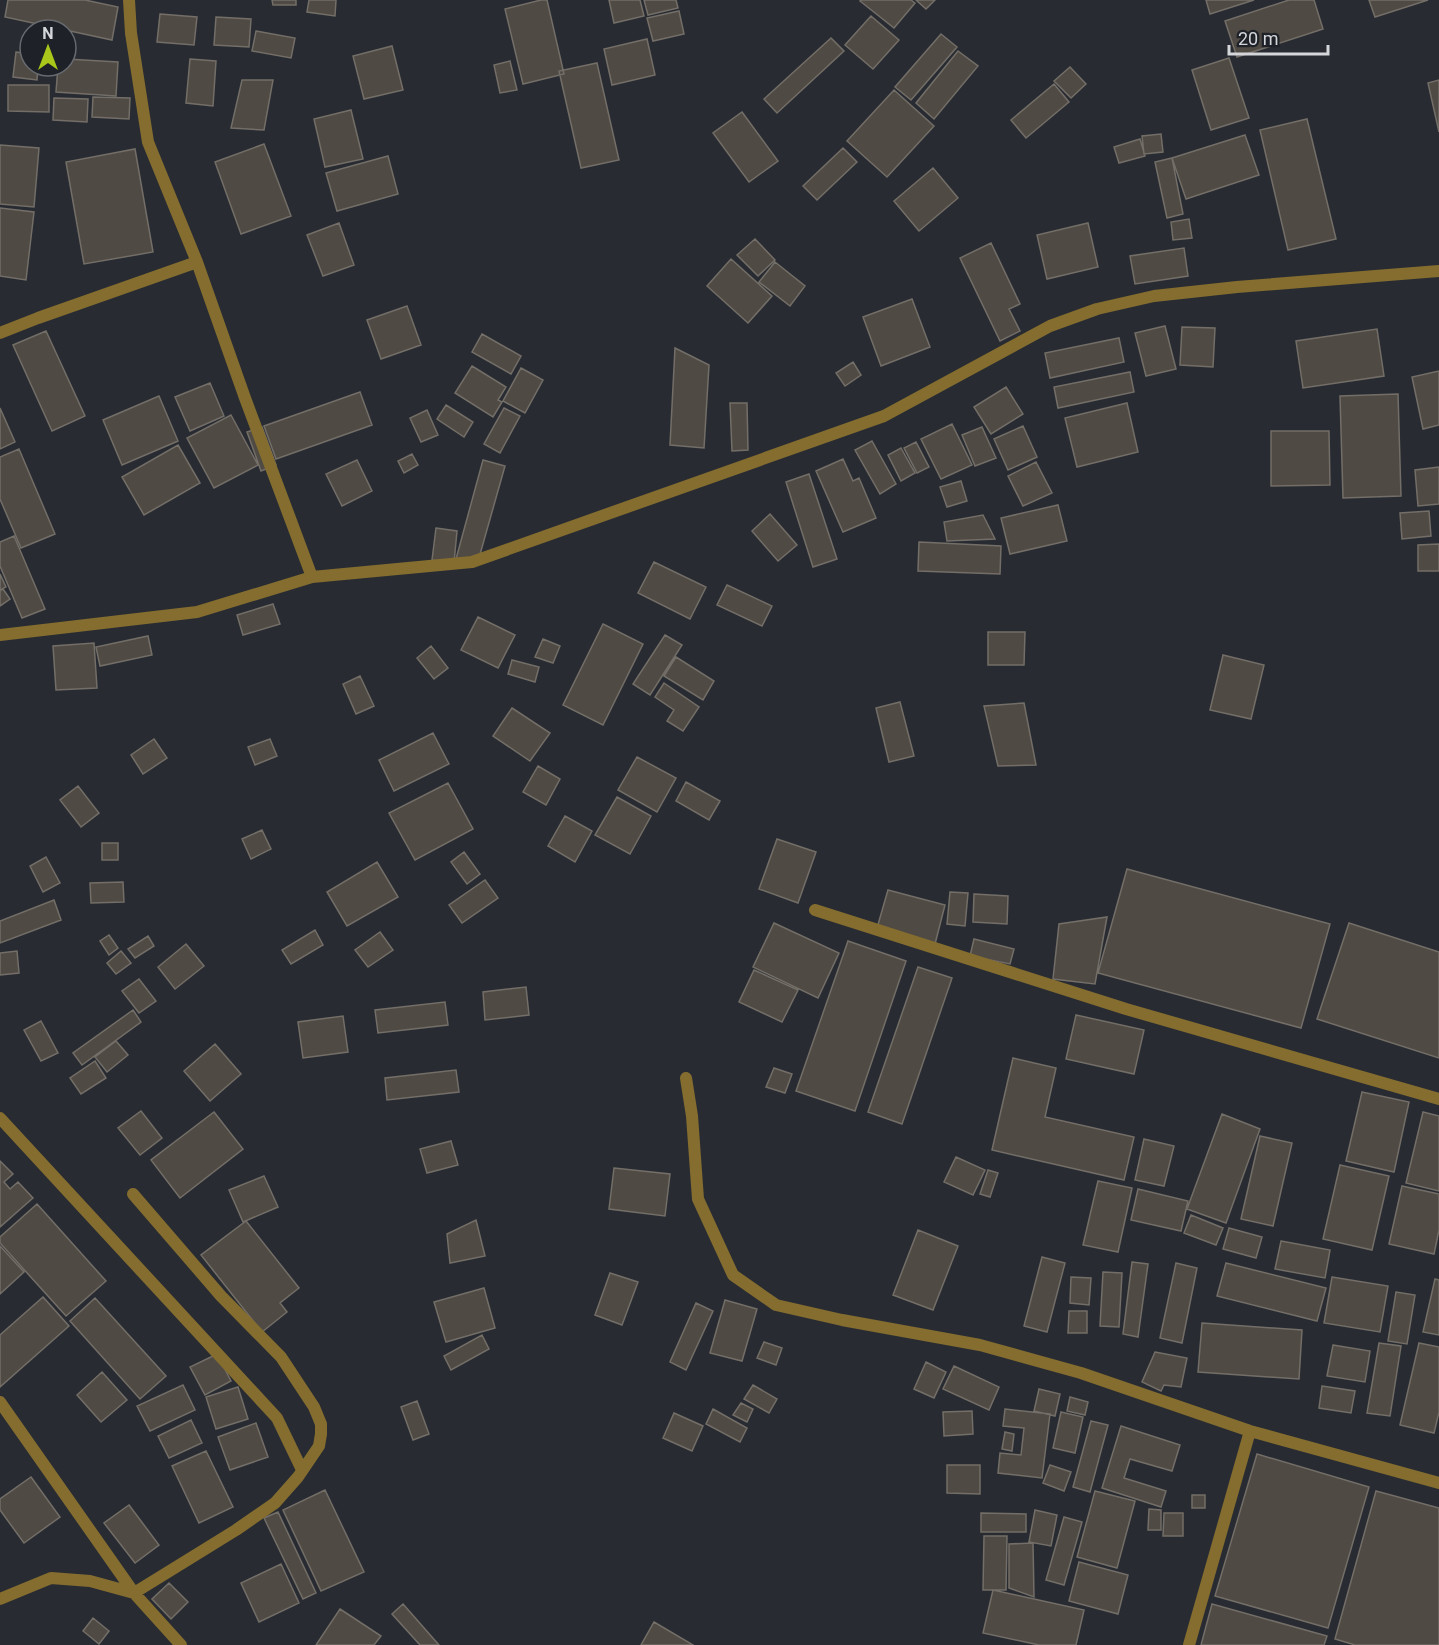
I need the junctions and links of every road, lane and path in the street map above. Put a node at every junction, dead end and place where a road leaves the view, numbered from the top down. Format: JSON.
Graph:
{"nodes":[{"id":1,"x":129,"y":0,"type":"edge"},
{"id":2,"x":197,"y":262,"type":"junction"},
{"id":3,"x":1439,"y":271,"type":"edge"},
{"id":4,"x":0,"y":333,"type":"edge"},
{"id":5,"x":312,"y":577,"type":"junction"},
{"id":6,"x":0,"y":635,"type":"edge"},
{"id":7,"x":815,"y":910,"type":"dead end"},
{"id":8,"x":686,"y":1078,"type":"dead end"},
{"id":9,"x":1439,"y":1099,"type":"edge"},
{"id":10,"x":0,"y":1118,"type":"edge"},
{"id":11,"x":133,"y":1194,"type":"dead end"},
{"id":12,"x":0,"y":1402,"type":"edge"},
{"id":13,"x":1250,"y":1431,"type":"junction"},
{"id":14,"x":302,"y":1470,"type":"junction"},
{"id":15,"x":1439,"y":1483,"type":"edge"},
{"id":16,"x":134,"y":1593,"type":"junction"},
{"id":17,"x":0,"y":1599,"type":"edge"},
{"id":18,"x":181,"y":1645,"type":"edge"},
{"id":19,"x":1189,"y":1645,"type":"edge"}],
"edges":[{"from":1,"to":2,"type":"street"},
{"from":2,"to":4,"type":"street"},
{"from":2,"to":5,"type":"street"},
{"from":3,"to":5,"type":"street"},
{"from":5,"to":6,"type":"street"},
{"from":7,"to":9,"type":"street"},
{"from":8,"to":13,"type":"street"},
{"from":10,"to":14,"type":"street"},
{"from":11,"to":14,"type":"street"},
{"from":12,"to":16,"type":"street"},
{"from":13,"to":15,"type":"street"},
{"from":13,"to":19,"type":"street"},
{"from":14,"to":16,"type":"street"},
{"from":16,"to":17,"type":"street"},
{"from":16,"to":18,"type":"street"}]}
